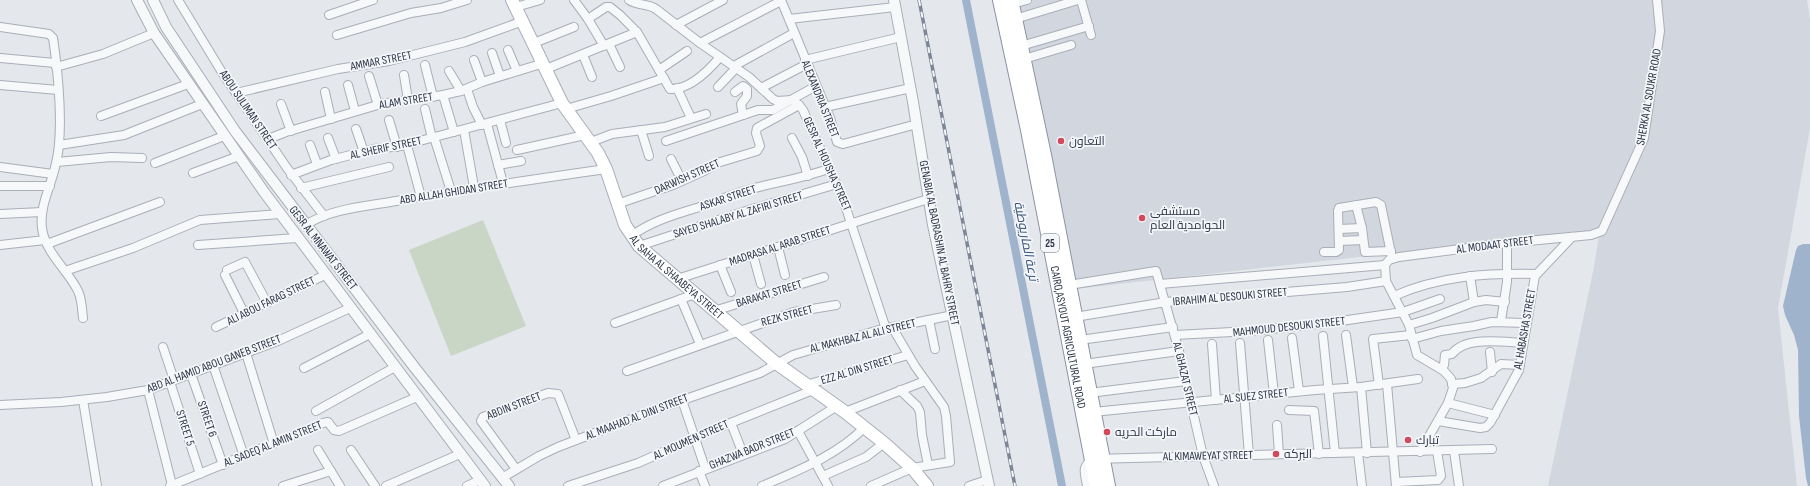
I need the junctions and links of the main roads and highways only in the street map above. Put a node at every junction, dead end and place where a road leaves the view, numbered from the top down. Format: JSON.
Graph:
{"nodes":[{"id":1,"x":1008,"y":1,"type":"edge"},
{"id":2,"x":514,"y":4,"type":"edge"},
{"id":3,"x":1098,"y":458,"type":"junction"},
{"id":4,"x":927,"y":486,"type":"edge"},
{"id":5,"x":1097,"y":486,"type":"edge"},
{"id":6,"x":1108,"y":486,"type":"edge"}],
"edges":[{"from":1,"to":3,"type":"highway","name":"CAIRO,ASYOUT AGRICULTURAL ROAD","number":"25"},
{"from":1,"to":3,"type":"highway","name":"CAIRO,ASYOUT AGRICULTURAL ROAD","number":"25"},
{"from":2,"to":4,"type":"main road","name":"AL SAHA AL SHAABEYA STREET"},
{"from":3,"to":5,"type":"highway","name":"CAIRO,ASYOUT AGRICULTURAL ROAD","number":"25"},
{"from":3,"to":6,"type":"highway","name":"CAIRO,ASYOUT AGRICULTURAL ROAD","number":"25"}]}
